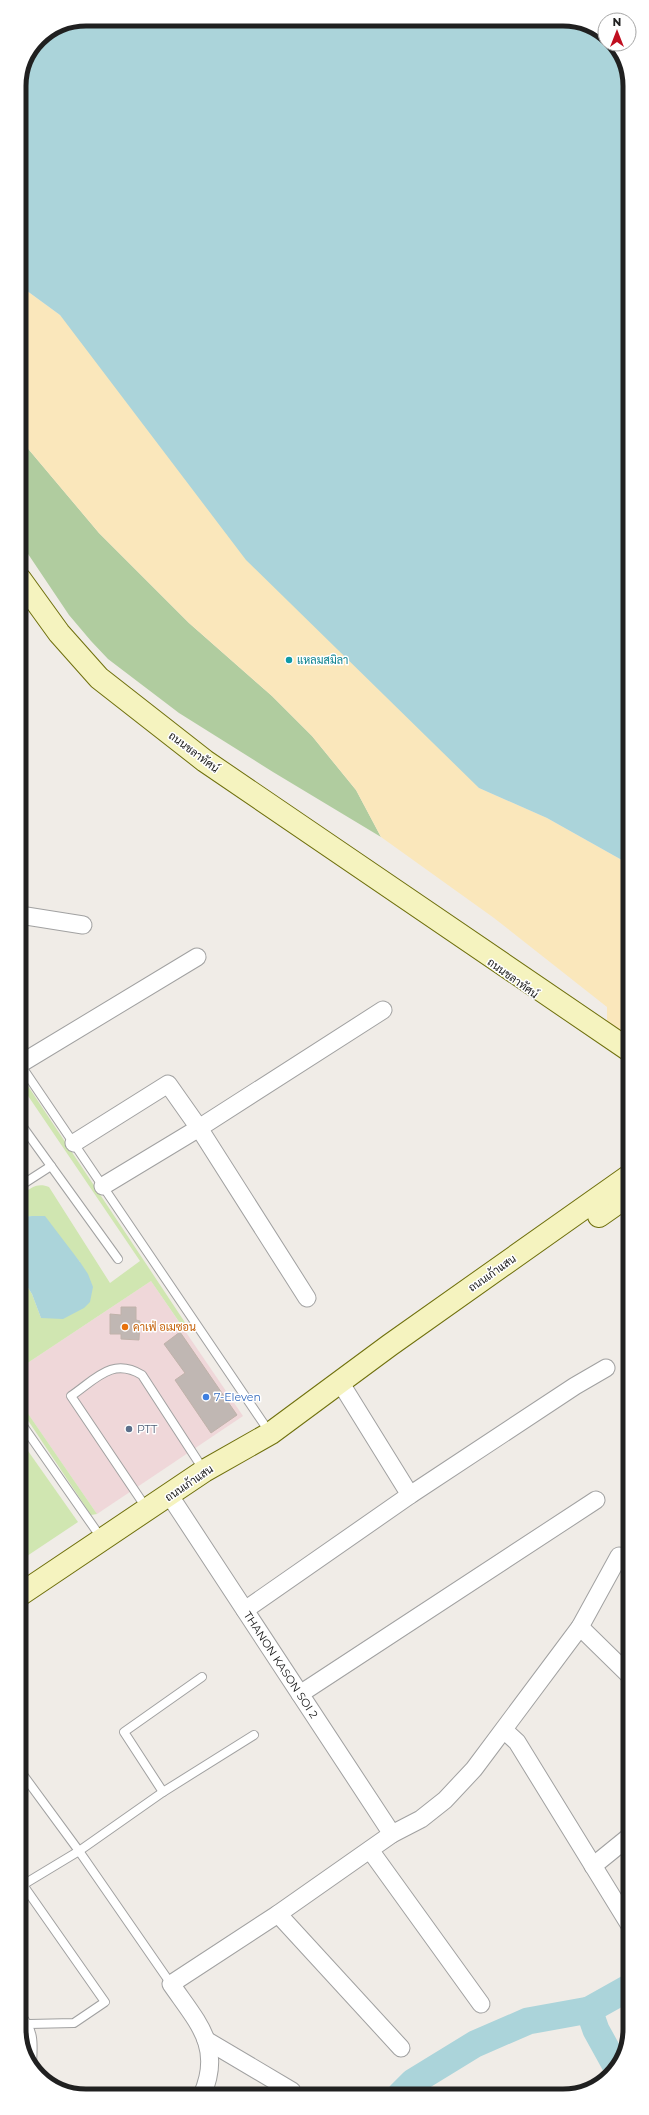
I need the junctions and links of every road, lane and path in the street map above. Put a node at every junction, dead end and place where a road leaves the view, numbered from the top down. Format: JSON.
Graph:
{"nodes":[{"id":1,"x":26,"y":587,"type":"edge"},
{"id":2,"x":397,"y":893,"type":"junction"},
{"id":3,"x":26,"y":916,"type":"edge"},
{"id":4,"x":83,"y":925,"type":"dead end"},
{"id":5,"x":197,"y":957,"type":"dead end"},
{"id":6,"x":384,"y":1010,"type":"dead end"},
{"id":7,"x":623,"y":1046,"type":"edge"},
{"id":8,"x":26,"y":1060,"type":"edge"},
{"id":9,"x":623,"y":1060,"type":"edge"},
{"id":10,"x":26,"y":1073,"type":"edge"},
{"id":11,"x":199,"y":1128,"type":"junction"},
{"id":12,"x":26,"y":1131,"type":"edge"},
{"id":13,"x":74,"y":1143,"type":"junction"},
{"id":14,"x":51,"y":1166,"type":"junction"},
{"id":15,"x":623,"y":1180,"type":"edge"},
{"id":16,"x":26,"y":1182,"type":"edge"},
{"id":17,"x":103,"y":1186,"type":"junction"},
{"id":18,"x":623,"y":1199,"type":"edge"},
{"id":19,"x":118,"y":1259,"type":"dead end"},
{"id":20,"x":307,"y":1298,"type":"dead end"},
{"id":21,"x":606,"y":1368,"type":"dead end"},
{"id":22,"x":348,"y":1376,"type":"junction"},
{"id":23,"x":26,"y":1432,"type":"edge"},
{"id":24,"x":271,"y":1433,"type":"junction"},
{"id":25,"x":204,"y":1471,"type":"junction"},
{"id":26,"x":410,"y":1495,"type":"junction"},
{"id":27,"x":170,"y":1496,"type":"junction"},
{"id":28,"x":596,"y":1500,"type":"dead end"},
{"id":29,"x":148,"y":1510,"type":"junction"},
{"id":30,"x":102,"y":1540,"type":"junction"},
{"id":31,"x":619,"y":1556,"type":"dead end"},
{"id":32,"x":26,"y":1591,"type":"edge"},
{"id":33,"x":245,"y":1610,"type":"junction"},
{"id":34,"x":580,"y":1627,"type":"junction"},
{"id":35,"x":623,"y":1669,"type":"edge"},
{"id":36,"x":202,"y":1677,"type":"dead end"},
{"id":37,"x":300,"y":1694,"type":"junction"},
{"id":38,"x":504,"y":1730,"type":"junction"},
{"id":39,"x":254,"y":1735,"type":"dead end"},
{"id":40,"x":26,"y":1779,"type":"edge"},
{"id":41,"x":163,"y":1792,"type":"junction"},
{"id":42,"x":392,"y":1834,"type":"junction"},
{"id":43,"x":623,"y":1842,"type":"edge"},
{"id":44,"x":370,"y":1850,"type":"junction"},
{"id":45,"x":79,"y":1851,"type":"junction"},
{"id":46,"x":593,"y":1866,"type":"junction"},
{"id":47,"x":26,"y":1882,"type":"edge"},
{"id":48,"x":26,"y":1890,"type":"edge"},
{"id":49,"x":278,"y":1914,"type":"junction"},
{"id":50,"x":623,"y":1914,"type":"edge"},
{"id":51,"x":171,"y":1984,"type":"junction"},
{"id":52,"x":481,"y":2004,"type":"dead end"},
{"id":53,"x":26,"y":2021,"type":"edge"},
{"id":54,"x":29,"y":2024,"type":"junction"},
{"id":55,"x":206,"y":2040,"type":"junction"},
{"id":56,"x":401,"y":2048,"type":"dead end"},
{"id":57,"x":33,"y":2055,"type":"edge"},
{"id":58,"x":204,"y":2089,"type":"edge"},
{"id":59,"x":290,"y":2089,"type":"edge"}],
"edges":[{"from":1,"to":2,"type":"main road","name":"ถนนชลาทัศน์"},
{"from":2,"to":7,"type":"main road","name":"ถนนชลาทัศน์"},
{"from":2,"to":9,"type":"main road","name":"ถนนชลาทัศน์"},
{"from":3,"to":4,"type":"street"},
{"from":5,"to":8,"type":"street"},
{"from":6,"to":11,"type":"street"},
{"from":10,"to":13,"type":"lane"},
{"from":11,"to":13,"type":"street"},
{"from":11,"to":17,"type":"street"},
{"from":11,"to":20,"type":"street"},
{"from":12,"to":14,"type":"lane"},
{"from":13,"to":17,"type":"lane"},
{"from":14,"to":16,"type":"lane"},
{"from":14,"to":19,"type":"lane"},
{"from":15,"to":22,"type":"main road","name":"ถนนเก้าแสน"},
{"from":17,"to":24,"type":"lane"},
{"from":18,"to":22,"type":"main road","name":"ถนนเก้าแสน"},
{"from":21,"to":26,"type":"street"},
{"from":22,"to":24,"type":"main road","name":"ถนนเก้าแสน"},
{"from":22,"to":26,"type":"street"},
{"from":23,"to":30,"type":"lane"},
{"from":24,"to":25,"type":"main road","name":"ถนนเก้าแสน"},
{"from":25,"to":27,"type":"main road","name":"ถนนเก้าแสน"},
{"from":25,"to":29,"type":"lane"},
{"from":26,"to":33,"type":"street"},
{"from":27,"to":29,"type":"main road","name":"ถนนเก้าแสน"},
{"from":27,"to":33,"type":"street","name":"THANON KASON SOI 2"},
{"from":28,"to":37,"type":"street"},
{"from":29,"to":30,"type":"main road","name":"ถนนเก้าแสน"},
{"from":30,"to":32,"type":"main road","name":"ถนนเก้าแสน"},
{"from":31,"to":34,"type":"street"},
{"from":33,"to":37,"type":"street","name":"THANON KASON SOI 2"},
{"from":34,"to":35,"type":"street"},
{"from":34,"to":38,"type":"street"},
{"from":36,"to":41,"type":"lane"},
{"from":37,"to":42,"type":"street","name":"THANON KASON SOI 2"},
{"from":38,"to":42,"type":"street"},
{"from":38,"to":46,"type":"street"},
{"from":39,"to":41,"type":"lane"},
{"from":40,"to":45,"type":"lane"},
{"from":41,"to":45,"type":"lane"},
{"from":42,"to":44,"type":"street"},
{"from":43,"to":46,"type":"street"},
{"from":44,"to":49,"type":"street"},
{"from":44,"to":52,"type":"street"},
{"from":45,"to":47,"type":"lane"},
{"from":45,"to":51,"type":"lane"},
{"from":46,"to":50,"type":"street"},
{"from":48,"to":54,"type":"lane"},
{"from":49,"to":51,"type":"street"},
{"from":49,"to":56,"type":"street"},
{"from":51,"to":55,"type":"street"},
{"from":53,"to":54,"type":"lane"},
{"from":54,"to":57,"type":"lane"},
{"from":55,"to":58,"type":"street"},
{"from":55,"to":59,"type":"street"}]}
